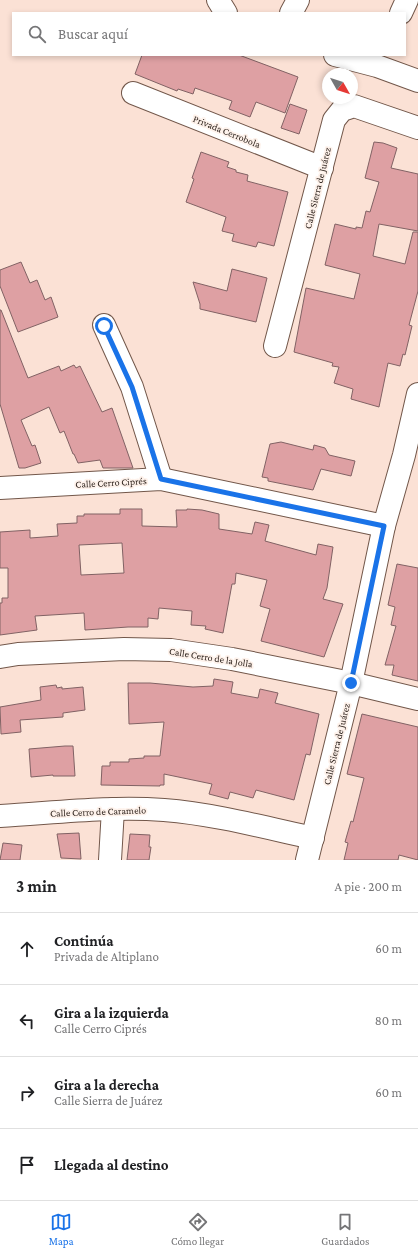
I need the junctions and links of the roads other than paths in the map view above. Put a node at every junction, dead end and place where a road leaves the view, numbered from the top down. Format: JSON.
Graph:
{"nodes":[{"id":1,"x":218,"y":0,"type":"edge"},
{"id":2,"x":298,"y":0,"type":"edge"},
{"id":3,"x":407,"y":0,"type":"edge"},
{"id":4,"x":225,"y":12,"type":"edge"},
{"id":5,"x":292,"y":12,"type":"edge"},
{"id":6,"x":401,"y":12,"type":"edge"},
{"id":7,"x":342,"y":56,"type":"edge"},
{"id":8,"x":380,"y":61,"type":"edge"},
{"id":9,"x":418,"y":81,"type":"edge"},
{"id":10,"x":132,"y":93,"type":"dead end"},
{"id":11,"x":418,"y":128,"type":"edge"},
{"id":12,"x":322,"y":168,"type":"junction"},
{"id":13,"x":104,"y":326,"type":"dead end"},
{"id":14,"x":275,"y":346,"type":"dead end"},
{"id":15,"x":418,"y":394,"type":"edge"},
{"id":16,"x":411,"y":457,"type":"edge"},
{"id":17,"x":161,"y":479,"type":"junction"},
{"id":18,"x":0,"y":488,"type":"edge"},
{"id":19,"x":384,"y":526,"type":"junction"},
{"id":20,"x":0,"y":657,"type":"edge"},
{"id":21,"x":351,"y":683,"type":"junction"},
{"id":22,"x":418,"y":699,"type":"edge"},
{"id":23,"x":113,"y":809,"type":"junction"},
{"id":24,"x":0,"y":816,"type":"edge"},
{"id":25,"x":313,"y":838,"type":"junction"},
{"id":26,"x":110,"y":860,"type":"edge"},
{"id":27,"x":308,"y":860,"type":"edge"}],
"edges":[{"from":1,"to":4,"type":"street"},
{"from":2,"to":5,"type":"street"},
{"from":3,"to":6,"type":"street"},
{"from":7,"to":8,"type":"street"},
{"from":8,"to":9,"type":"street"},
{"from":10,"to":12,"type":"street","name":"Privada Cerrobola"},
{"from":11,"to":12,"type":"street","name":"Calle Sierra de Juárez"},
{"from":12,"to":14,"type":"street","name":"Calle Sierra de Juárez"},
{"from":13,"to":17,"type":"street"},
{"from":15,"to":16,"type":"street","name":"Calle Sierra de Juárez"},
{"from":16,"to":19,"type":"street","name":"Calle Sierra de Juárez"},
{"from":17,"to":18,"type":"street","name":"Calle Cerro Ciprés"},
{"from":17,"to":19,"type":"street","name":"Calle Cerro Ciprés"},
{"from":19,"to":21,"type":"street","name":"Calle Sierra de Juárez"},
{"from":20,"to":21,"type":"street","name":"Calle Cerro de la Jolla"},
{"from":21,"to":22,"type":"street","name":"Calle Cerro de la Jolla"},
{"from":21,"to":25,"type":"street","name":"Calle Sierra de Juárez"},
{"from":23,"to":24,"type":"street","name":"Calle Cerro de Caramelo"},
{"from":23,"to":25,"type":"street","name":"Calle Cerro de Caramelo"},
{"from":23,"to":26,"type":"street"},
{"from":25,"to":27,"type":"street","name":"Calle Sierra de Juárez"}]}
